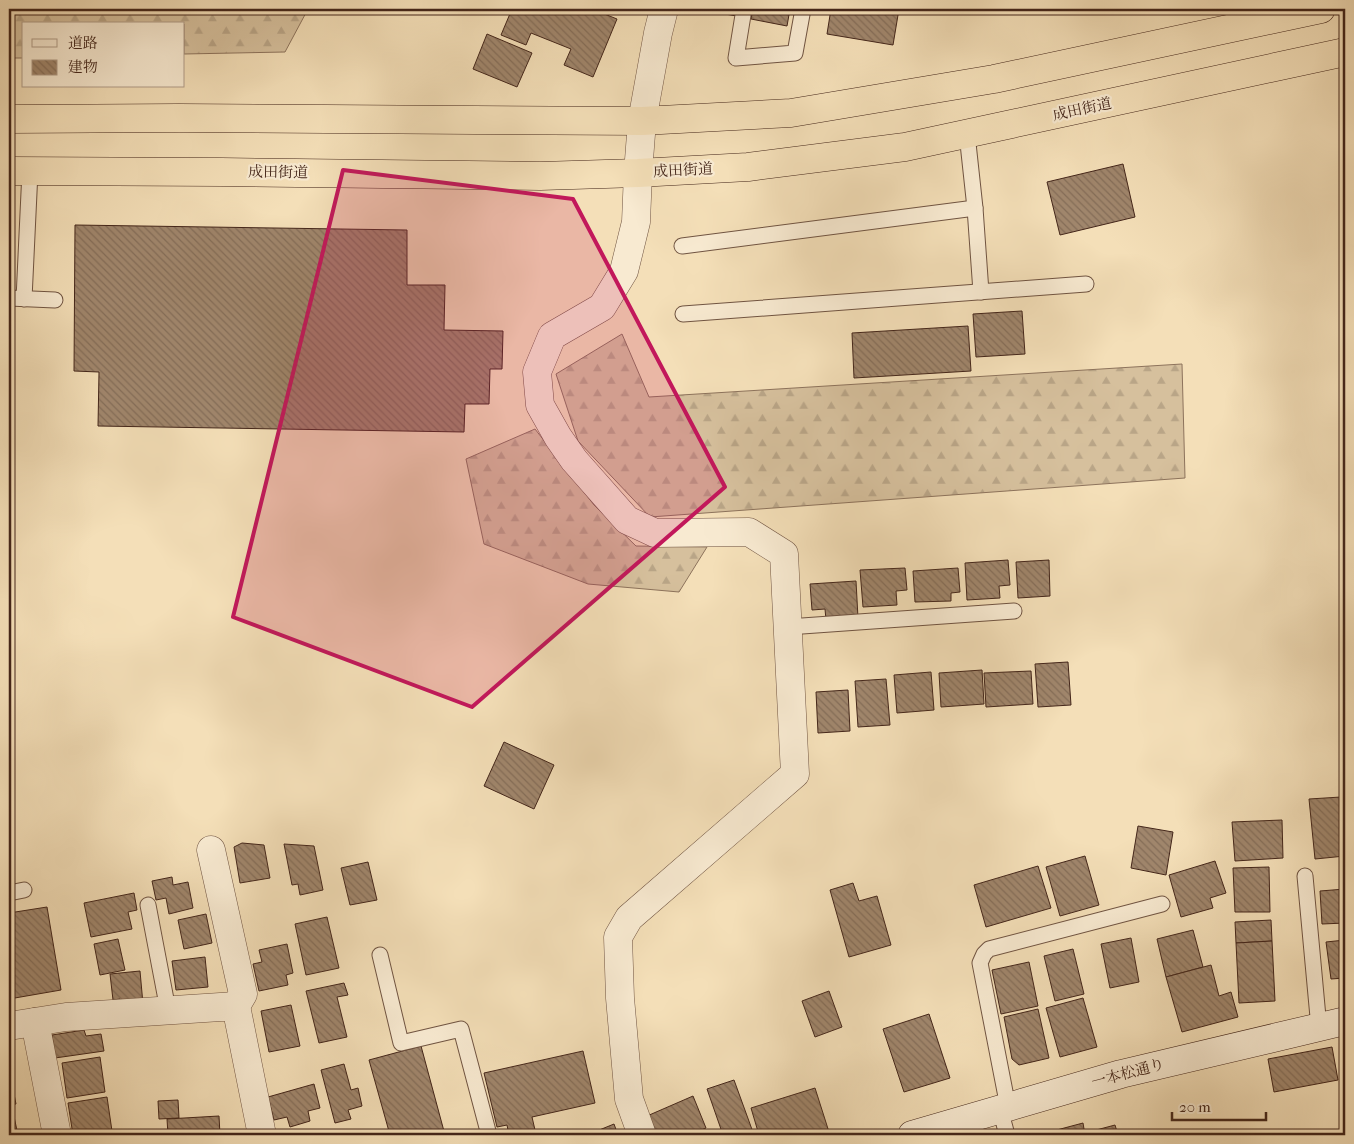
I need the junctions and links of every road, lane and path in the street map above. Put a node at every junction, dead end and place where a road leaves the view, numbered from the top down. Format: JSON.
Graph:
{"nodes":[{"id":1,"x":664,"y":9,"type":"edge"},
{"id":2,"x":744,"y":9,"type":"edge"},
{"id":3,"x":803,"y":9,"type":"edge"},
{"id":4,"x":1321,"y":9,"type":"edge"},
{"id":5,"x":1252,"y":16,"type":"edge"},
{"id":6,"x":1345,"y":52,"type":"edge"},
{"id":7,"x":9,"y":118,"type":"edge"},
{"id":8,"x":642,"y":121,"type":"junction"},
{"id":9,"x":966,"y":134,"type":"junction"},
{"id":10,"x":19,"y":171,"type":"edge"},
{"id":11,"x":638,"y":173,"type":"junction"},
{"id":12,"x":975,"y":208,"type":"junction"},
{"id":13,"x":682,"y":246,"type":"dead end"},
{"id":14,"x":1086,"y":284,"type":"dead end"},
{"id":15,"x":981,"y":292,"type":"junction"},
{"id":16,"x":16,"y":298,"type":"edge"},
{"id":17,"x":55,"y":300,"type":"dead end"},
{"id":18,"x":683,"y":314,"type":"dead end"},
{"id":19,"x":1014,"y":611,"type":"dead end"},
{"id":20,"x":788,"y":627,"type":"junction"},
{"id":21,"x":211,"y":850,"type":"dead end"},
{"id":22,"x":1305,"y":876,"type":"dead end"},
{"id":23,"x":1162,"y":904,"type":"dead end"},
{"id":24,"x":148,"y":905,"type":"dead end"},
{"id":25,"x":380,"y":955,"type":"dead end"},
{"id":26,"x":236,"y":1006,"type":"junction"},
{"id":27,"x":168,"y":1010,"type":"junction"},
{"id":28,"x":1345,"y":1020,"type":"edge"},
{"id":29,"x":22,"y":1024,"type":"edge"},
{"id":30,"x":1319,"y":1028,"type":"junction"},
{"id":31,"x":1004,"y":1108,"type":"junction"},
{"id":32,"x":57,"y":1135,"type":"edge"},
{"id":33,"x":262,"y":1135,"type":"edge"},
{"id":34,"x":489,"y":1135,"type":"edge"},
{"id":35,"x":642,"y":1135,"type":"edge"},
{"id":36,"x":912,"y":1135,"type":"edge"},
{"id":37,"x":1007,"y":1135,"type":"edge"}],
"edges":[{"from":1,"to":8,"type":"street"},
{"from":2,"to":3,"type":"lane"},
{"from":4,"to":5,"type":"highway"},
{"from":5,"to":8,"type":"highway"},
{"from":6,"to":9,"type":"highway","name":"成田街道"},
{"from":7,"to":8,"type":"highway"},
{"from":8,"to":11,"type":"street"},
{"from":9,"to":11,"type":"highway","name":"成田街道"},
{"from":9,"to":12,"type":"lane"},
{"from":10,"to":11,"type":"highway","name":"成田街道"},
{"from":10,"to":16,"type":"lane"},
{"from":11,"to":20,"type":"street"},
{"from":12,"to":13,"type":"lane"},
{"from":12,"to":15,"type":"lane"},
{"from":14,"to":15,"type":"lane"},
{"from":15,"to":18,"type":"lane"},
{"from":16,"to":17,"type":"lane"},
{"from":19,"to":20,"type":"lane"},
{"from":20,"to":35,"type":"street"},
{"from":21,"to":26,"type":"street"},
{"from":22,"to":30,"type":"lane"},
{"from":23,"to":31,"type":"lane"},
{"from":24,"to":27,"type":"lane"},
{"from":25,"to":34,"type":"lane"},
{"from":26,"to":27,"type":"street"},
{"from":26,"to":33,"type":"street"},
{"from":27,"to":29,"type":"street"},
{"from":28,"to":30,"type":"street","name":"一本松通り"},
{"from":29,"to":32,"type":"street"},
{"from":30,"to":31,"type":"street","name":"一本松通り"},
{"from":31,"to":36,"type":"street","name":"一本松通り"},
{"from":31,"to":37,"type":"lane"}]}
